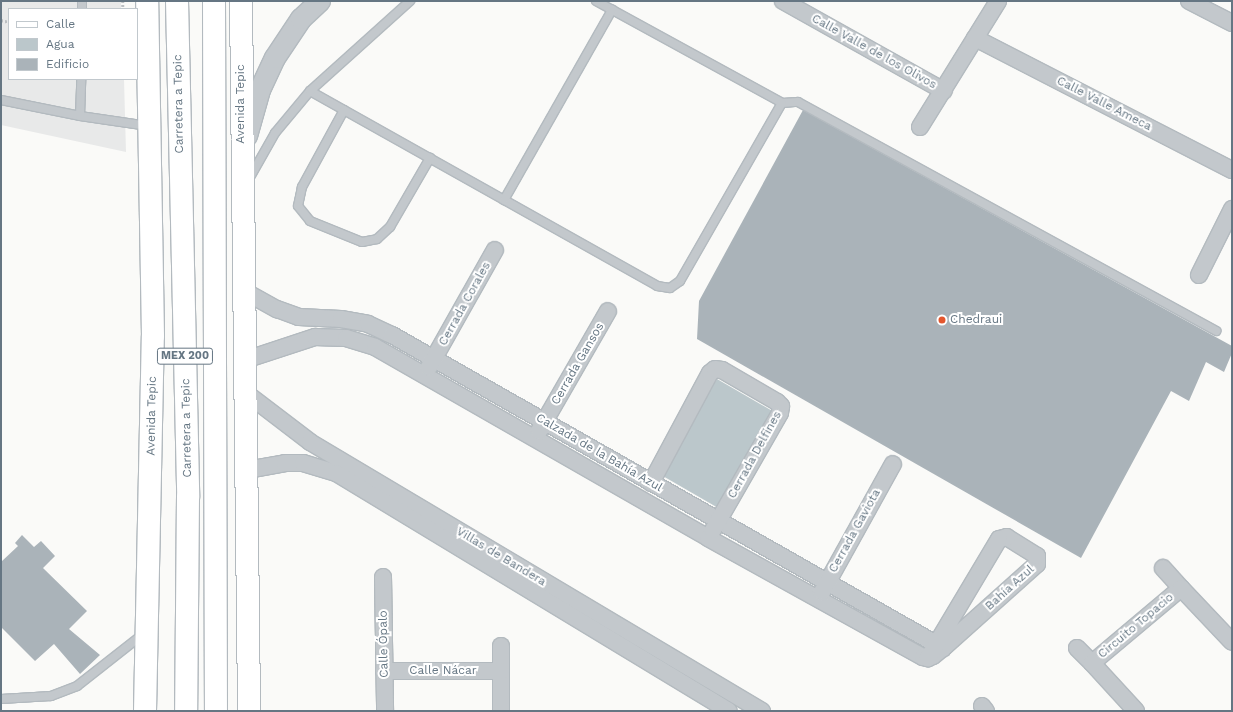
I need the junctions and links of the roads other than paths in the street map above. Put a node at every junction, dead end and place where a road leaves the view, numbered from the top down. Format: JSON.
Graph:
{"nodes":[{"id":1,"x":147,"y":1,"type":"edge"},
{"id":2,"x":177,"y":1,"type":"edge"},
{"id":3,"x":214,"y":1,"type":"edge"},
{"id":4,"x":241,"y":1,"type":"edge"},
{"id":5,"x":320,"y":1,"type":"edge"},
{"id":6,"x":410,"y":1,"type":"edge"},
{"id":7,"x":596,"y":1,"type":"edge"},
{"id":8,"x":783,"y":1,"type":"edge"},
{"id":9,"x":998,"y":1,"type":"edge"},
{"id":10,"x":1189,"y":1,"type":"edge"},
{"id":11,"x":612,"y":10,"type":"junction"},
{"id":12,"x":1232,"y":23,"type":"edge"},
{"id":13,"x":975,"y":38,"type":"junction"},
{"id":14,"x":81,"y":80,"type":"edge"},
{"id":15,"x":310,"y":91,"type":"junction"},
{"id":16,"x":944,"y":91,"type":"junction"},
{"id":17,"x":1,"y":100,"type":"edge"},
{"id":18,"x":782,"y":103,"type":"junction"},
{"id":19,"x":344,"y":110,"type":"junction"},
{"id":20,"x":80,"y":116,"type":"junction"},
{"id":21,"x":148,"y":126,"type":"junction"},
{"id":22,"x":920,"y":127,"type":"dead end"},
{"id":23,"x":430,"y":158,"type":"junction"},
{"id":24,"x":241,"y":167,"type":"junction"},
{"id":25,"x":1232,"y":170,"type":"edge"},
{"id":26,"x":241,"y":192,"type":"junction"},
{"id":27,"x":504,"y":200,"type":"junction"},
{"id":28,"x":1232,"y":209,"type":"edge"},
{"id":29,"x":495,"y":250,"type":"dead end"},
{"id":30,"x":1198,"y":275,"type":"dead end"},
{"id":31,"x":244,"y":290,"type":"junction"},
{"id":32,"x":608,"y":311,"type":"dead end"},
{"id":33,"x":314,"y":319,"type":"junction"},
{"id":34,"x":1218,"y":331,"type":"dead end"},
{"id":35,"x":315,"y":336,"type":"junction"},
{"id":36,"x":434,"y":358,"type":"junction"},
{"id":37,"x":245,"y":360,"type":"junction"},
{"id":38,"x":425,"y":374,"type":"junction"},
{"id":39,"x":246,"y":393,"type":"junction"},
{"id":40,"x":544,"y":423,"type":"junction"},
{"id":41,"x":535,"y":438,"type":"junction"},
{"id":42,"x":310,"y":442,"type":"junction"},
{"id":43,"x":303,"y":464,"type":"junction"},
{"id":44,"x":894,"y":464,"type":"dead end"},
{"id":45,"x":247,"y":470,"type":"junction"},
{"id":46,"x":651,"y":484,"type":"junction"},
{"id":47,"x":718,"y":521,"type":"junction"},
{"id":48,"x":708,"y":538,"type":"junction"},
{"id":49,"x":1162,"y":568,"type":"dead end"},
{"id":50,"x":384,"y":577,"type":"dead end"},
{"id":51,"x":826,"y":582,"type":"junction"},
{"id":52,"x":1181,"y":588,"type":"junction"},
{"id":53,"x":818,"y":599,"type":"junction"},
{"id":54,"x":147,"y":631,"type":"junction"},
{"id":55,"x":629,"y":642,"type":"junction"},
{"id":56,"x":1232,"y":642,"type":"edge"},
{"id":57,"x":501,"y":646,"type":"dead end"},
{"id":58,"x":1077,"y":648,"type":"dead end"},
{"id":59,"x":936,"y":650,"type":"junction"},
{"id":60,"x":1092,"y":664,"type":"junction"},
{"id":61,"x":384,"y":671,"type":"junction"},
{"id":62,"x":501,"y":671,"type":"junction"},
{"id":63,"x":249,"y":680,"type":"junction"},
{"id":64,"x":1,"y":699,"type":"edge"},
{"id":65,"x":145,"y":711,"type":"edge"},
{"id":66,"x":186,"y":711,"type":"edge"},
{"id":67,"x":216,"y":711,"type":"edge"},
{"id":68,"x":248,"y":711,"type":"edge"},
{"id":69,"x":259,"y":711,"type":"edge"},
{"id":70,"x":385,"y":711,"type":"edge"},
{"id":71,"x":502,"y":711,"type":"edge"},
{"id":72,"x":729,"y":711,"type":"edge"},
{"id":73,"x":762,"y":711,"type":"edge"},
{"id":74,"x":1136,"y":711,"type":"edge"}],
"edges":[{"from":1,"to":21,"type":"main road","name":"Avenida Tepic"},
{"from":2,"to":66,"type":"main road","name":"Carretera a Tepic","number":"MEX 200"},
{"from":3,"to":67,"type":"main road","number":"MEX 200"},
{"from":4,"to":24,"type":"main road","name":"Avenida Tepic"},
{"from":5,"to":24,"type":"street"},
{"from":6,"to":15,"type":"lane"},
{"from":7,"to":11,"type":"lane"},
{"from":8,"to":16,"type":"street","name":"Calle Valle de los Olivos"},
{"from":9,"to":13,"type":"street"},
{"from":10,"to":12,"type":"street"},
{"from":11,"to":18,"type":"lane"},
{"from":11,"to":27,"type":"lane"},
{"from":13,"to":16,"type":"street"},
{"from":13,"to":25,"type":"street","name":"Calle Valle Ameca"},
{"from":14,"to":20,"type":"lane"},
{"from":15,"to":19,"type":"lane"},
{"from":15,"to":26,"type":"lane"},
{"from":16,"to":22,"type":"street"},
{"from":17,"to":20,"type":"lane"},
{"from":18,"to":27,"type":"lane"},
{"from":18,"to":34,"type":"lane"},
{"from":19,"to":23,"type":"lane"},
{"from":19,"to":23,"type":"lane"},
{"from":20,"to":21,"type":"lane"},
{"from":21,"to":54,"type":"main road","name":"Avenida Tepic"},
{"from":23,"to":27,"type":"lane"},
{"from":24,"to":26,"type":"main road","name":"Avenida Tepic"},
{"from":26,"to":31,"type":"main road","name":"Avenida Tepic"},
{"from":28,"to":30,"type":"street"},
{"from":29,"to":36,"type":"street","name":"Cerrada Corales"},
{"from":31,"to":33,"type":"street","name":"Calzada de la Bahía Azul"},
{"from":31,"to":37,"type":"main road","name":"Avenida Tepic"},
{"from":32,"to":40,"type":"street","name":"Cerrada Gansos"},
{"from":33,"to":35,"type":"street"},
{"from":33,"to":36,"type":"street","name":"Calzada de la Bahía Azul"},
{"from":35,"to":37,"type":"street","name":"Calzada de la Bahía Azul"},
{"from":35,"to":38,"type":"street","name":"Calzada de la Bahía Azul"},
{"from":36,"to":38,"type":"street","name":"Cerrada Corales"},
{"from":36,"to":40,"type":"street","name":"Calzada de la Bahía Azul"},
{"from":37,"to":39,"type":"main road","name":"Avenida Tepic"},
{"from":38,"to":41,"type":"street","name":"Calzada de la Bahía Azul"},
{"from":39,"to":42,"type":"street","name":"Villas de Bandera"},
{"from":39,"to":45,"type":"main road","name":"Avenida Tepic"},
{"from":40,"to":41,"type":"street","name":"Cerrada Gansos"},
{"from":40,"to":46,"type":"street","name":"Calzada de la Bahía Azul"},
{"from":41,"to":48,"type":"street","name":"Calzada de la Bahía Azul"},
{"from":42,"to":43,"type":"street"},
{"from":42,"to":55,"type":"street","name":"Villas de Bandera"},
{"from":43,"to":45,"type":"street","name":"Villas de Bandera"},
{"from":43,"to":55,"type":"street","name":"Villas de Bandera"},
{"from":44,"to":51,"type":"street","name":"Cerrada Gaviota"},
{"from":45,"to":63,"type":"main road","name":"Avenida Tepic"},
{"from":46,"to":47,"type":"street","name":"Calzada de la Bahía Azul"},
{"from":46,"to":47,"type":"street","name":"Cerrada Delfines"},
{"from":47,"to":48,"type":"street","name":"Cerrada Delfines"},
{"from":47,"to":51,"type":"street","name":"Calzada de la Bahía Azul"},
{"from":48,"to":53,"type":"street","name":"Calzada de la Bahía Azul"},
{"from":49,"to":52,"type":"street","name":"Circuito Topacio"},
{"from":50,"to":61,"type":"street","name":"Calle Ópalo"},
{"from":51,"to":53,"type":"street","name":"Cerrada Gaviota"},
{"from":51,"to":59,"type":"street","name":"Calzada de la Bahía Azul"},
{"from":52,"to":56,"type":"street","name":"Circuito Topacio"},
{"from":52,"to":60,"type":"street","name":"Circuito Topacio"},
{"from":53,"to":59,"type":"street","name":"Calzada de la Bahía Azul"},
{"from":54,"to":64,"type":"lane"},
{"from":54,"to":65,"type":"main road","name":"Avenida Tepic"},
{"from":55,"to":72,"type":"street","name":"Villas de Bandera"},
{"from":55,"to":73,"type":"street","name":"Villas de Bandera"},
{"from":57,"to":62,"type":"street"},
{"from":58,"to":60,"type":"street","name":"Circuito Topacio"},
{"from":59,"to":59,"type":"street","name":"Bahía Azul"},
{"from":60,"to":74,"type":"street","name":"Circuito Topacio"},
{"from":61,"to":62,"type":"street","name":"Calle Nácar"},
{"from":61,"to":70,"type":"street","name":"Calle Ópalo"},
{"from":62,"to":71,"type":"street"},
{"from":63,"to":68,"type":"main road","name":"Avenida Tepic"},
{"from":63,"to":69,"type":"main road"}]}
